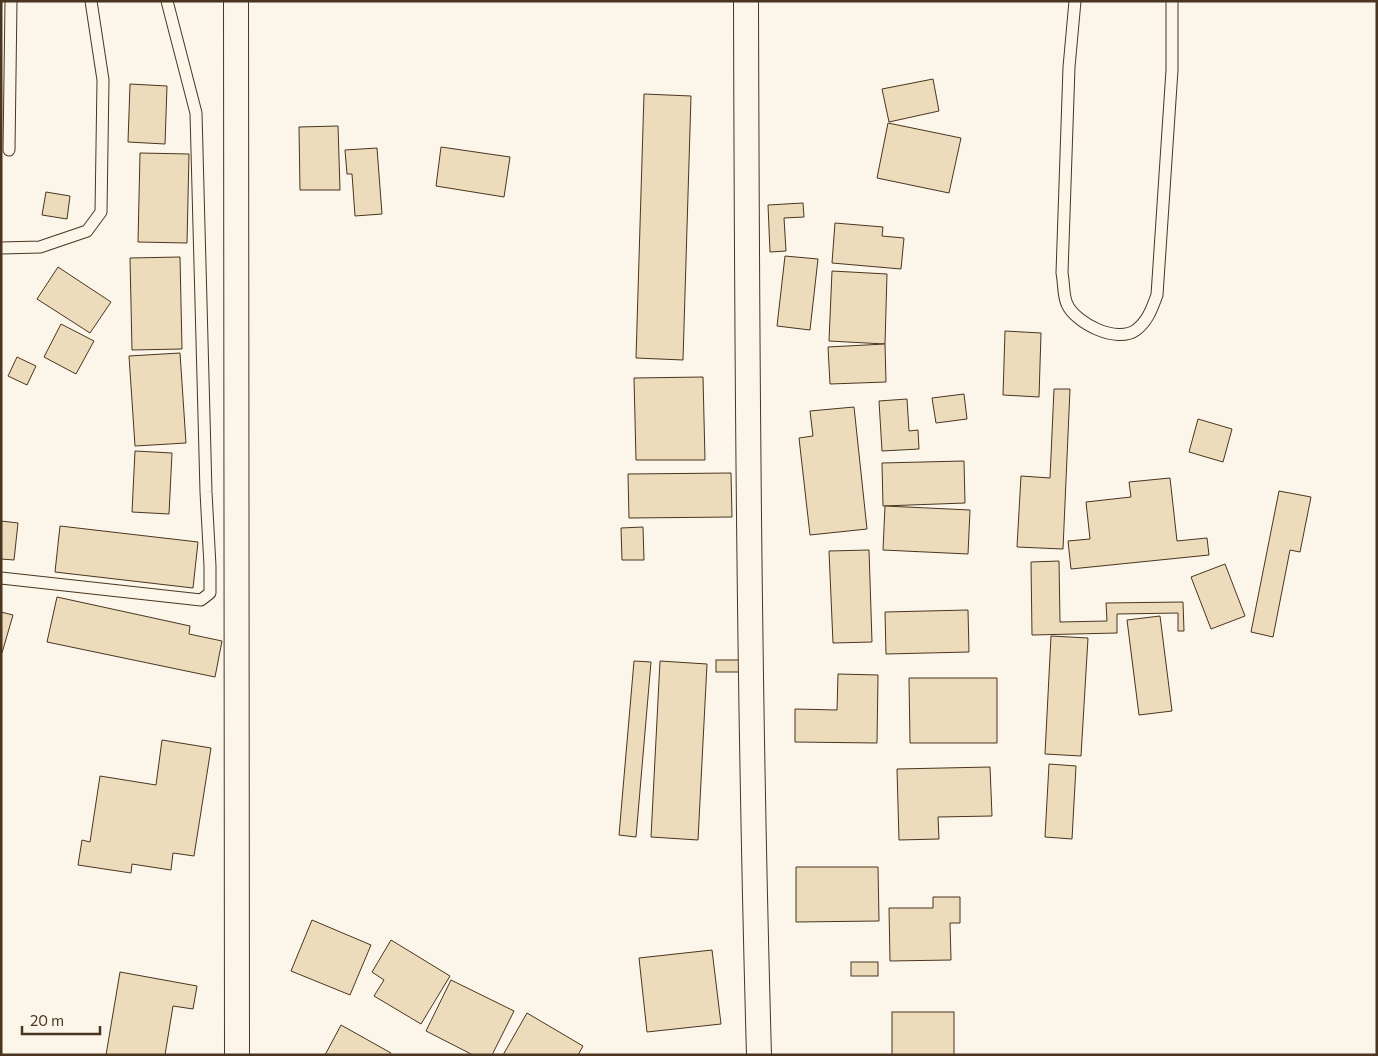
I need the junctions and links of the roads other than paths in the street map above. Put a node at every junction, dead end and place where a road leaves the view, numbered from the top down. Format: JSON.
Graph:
{"nodes":[{"id":1,"x":11,"y":1,"type":"edge"},
{"id":2,"x":91,"y":1,"type":"edge"},
{"id":3,"x":167,"y":1,"type":"edge"},
{"id":4,"x":236,"y":1,"type":"edge"},
{"id":5,"x":746,"y":1,"type":"edge"},
{"id":6,"x":1075,"y":1,"type":"edge"},
{"id":7,"x":1172,"y":1,"type":"edge"},
{"id":8,"x":9,"y":150,"type":"dead end"},
{"id":9,"x":1,"y":248,"type":"edge"},
{"id":10,"x":1,"y":578,"type":"edge"},
{"id":11,"x":237,"y":1055,"type":"edge"},
{"id":12,"x":759,"y":1055,"type":"edge"}],
"edges":[{"from":1,"to":8,"type":"lane"},
{"from":2,"to":9,"type":"lane"},
{"from":3,"to":10,"type":"lane"},
{"from":4,"to":11,"type":"street"},
{"from":5,"to":12,"type":"street"},
{"from":6,"to":7,"type":"lane"}]}
